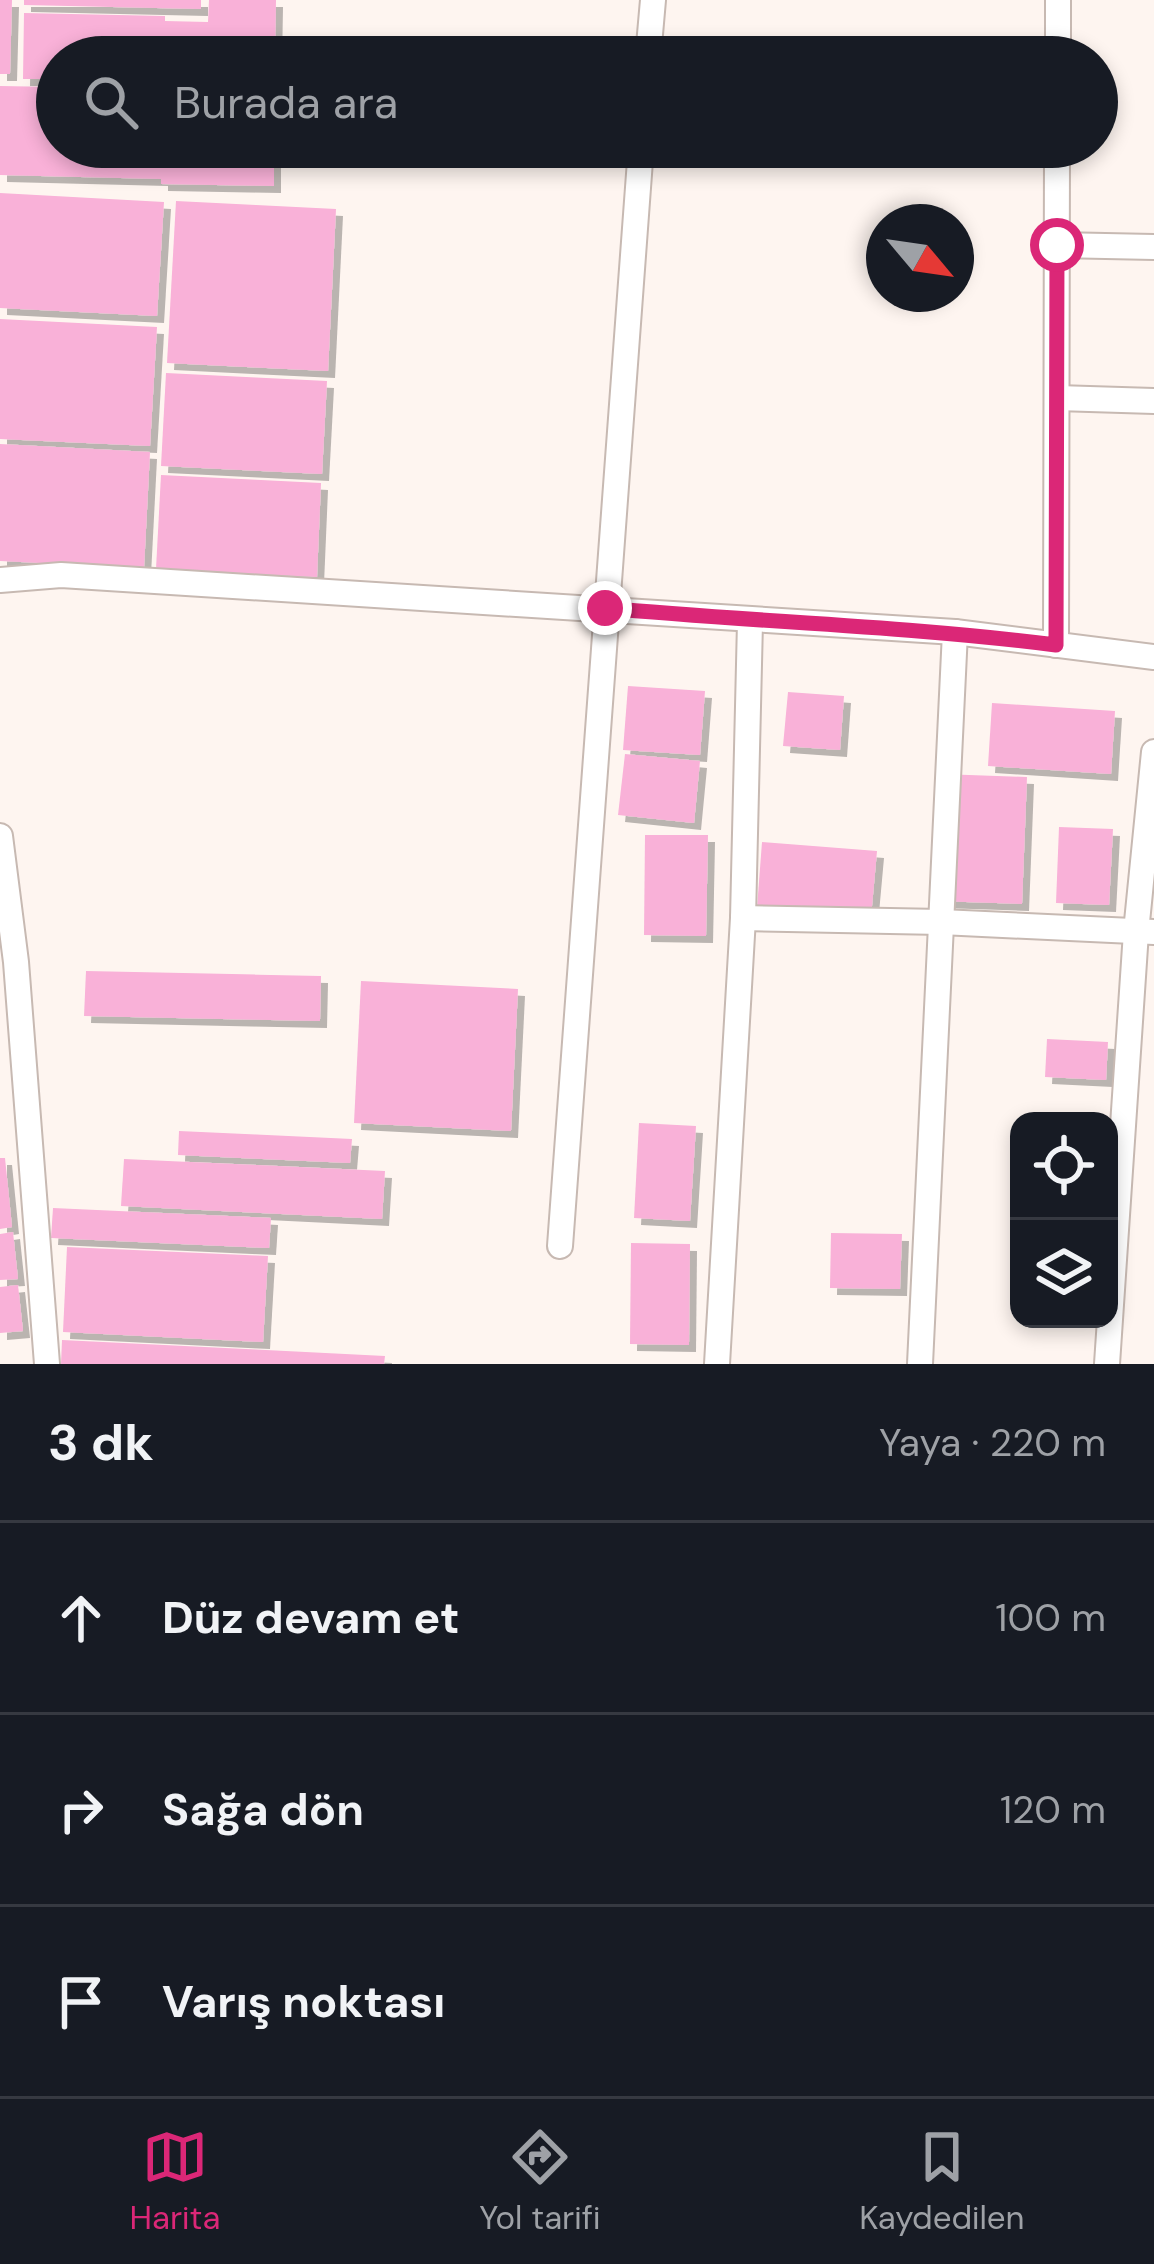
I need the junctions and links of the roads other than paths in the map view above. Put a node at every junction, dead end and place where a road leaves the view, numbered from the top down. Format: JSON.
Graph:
{"nodes":[{"id":1,"x":652,"y":0,"type":"edge"},
{"id":2,"x":1058,"y":0,"type":"edge"},
{"id":3,"x":649,"y":36,"type":"edge"},
{"id":4,"x":1058,"y":36,"type":"edge"},
{"id":5,"x":639,"y":168,"type":"edge"},
{"id":6,"x":1058,"y":168,"type":"edge"},
{"id":7,"x":1057,"y":245,"type":"junction"},
{"id":8,"x":1154,"y":247,"type":"edge"},
{"id":9,"x":1057,"y":398,"type":"junction"},
{"id":10,"x":1154,"y":400,"type":"edge"},
{"id":11,"x":0,"y":580,"type":"edge"},
{"id":12,"x":605,"y":608,"type":"junction"},
{"id":13,"x":749,"y":622,"type":"junction"},
{"id":14,"x":955,"y":632,"type":"junction"},
{"id":15,"x":1056,"y":645,"type":"junction"},
{"id":16,"x":1154,"y":657,"type":"edge"},
{"id":17,"x":1154,"y":752,"type":"edge"},
{"id":18,"x":0,"y":836,"type":"edge"},
{"id":19,"x":743,"y":918,"type":"junction"},
{"id":20,"x":941,"y":922,"type":"junction"},
{"id":21,"x":1145,"y":932,"type":"edge"},
{"id":22,"x":560,"y":1246,"type":"dead end"},
{"id":23,"x":47,"y":1364,"type":"edge"},
{"id":24,"x":717,"y":1364,"type":"edge"},
{"id":25,"x":920,"y":1364,"type":"edge"},
{"id":26,"x":1107,"y":1364,"type":"edge"}],
"edges":[{"from":1,"to":3,"type":"street"},
{"from":2,"to":4,"type":"street"},
{"from":5,"to":12,"type":"street"},
{"from":6,"to":7,"type":"street"},
{"from":7,"to":8,"type":"street"},
{"from":7,"to":9,"type":"street"},
{"from":9,"to":10,"type":"street"},
{"from":9,"to":15,"type":"street"},
{"from":11,"to":12,"type":"street"},
{"from":12,"to":13,"type":"street"},
{"from":12,"to":22,"type":"street"},
{"from":13,"to":14,"type":"street"},
{"from":13,"to":19,"type":"street"},
{"from":14,"to":15,"type":"street"},
{"from":14,"to":20,"type":"street"},
{"from":15,"to":16,"type":"street"},
{"from":17,"to":21,"type":"street"},
{"from":18,"to":23,"type":"street"},
{"from":19,"to":20,"type":"street"},
{"from":19,"to":24,"type":"street"},
{"from":20,"to":21,"type":"street"},
{"from":20,"to":25,"type":"street"},
{"from":21,"to":26,"type":"street"}]}
